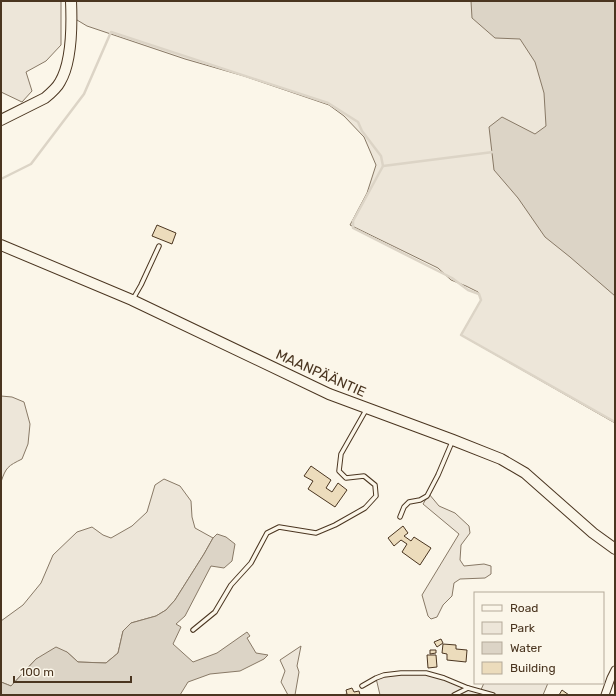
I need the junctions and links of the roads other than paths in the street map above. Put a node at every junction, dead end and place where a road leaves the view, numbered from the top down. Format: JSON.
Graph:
{"nodes":[{"id":1,"x":71,"y":1,"type":"edge"},
{"id":2,"x":1,"y":120,"type":"edge"},
{"id":3,"x":1,"y":246,"type":"edge"},
{"id":4,"x":159,"y":246,"type":"dead end"},
{"id":5,"x":132,"y":300,"type":"junction"},
{"id":6,"x":366,"y":408,"type":"junction"},
{"id":7,"x":453,"y":440,"type":"junction"},
{"id":8,"x":400,"y":517,"type":"dead end"},
{"id":9,"x":615,"y":549,"type":"edge"},
{"id":10,"x":193,"y":630,"type":"dead end"},
{"id":11,"x":615,"y":670,"type":"edge"},
{"id":12,"x":362,"y":686,"type":"dead end"},
{"id":13,"x":468,"y":688,"type":"junction"},
{"id":14,"x":454,"y":695,"type":"edge"},
{"id":15,"x":493,"y":695,"type":"edge"},
{"id":16,"x":604,"y":695,"type":"edge"}],
"edges":[{"from":1,"to":2,"type":"street"},
{"from":3,"to":5,"type":"street","name":"MAANPÄÄNTIE"},
{"from":4,"to":5,"type":"lane"},
{"from":5,"to":6,"type":"street","name":"MAANPÄÄNTIE"},
{"from":6,"to":7,"type":"street","name":"MAANPÄÄNTIE"},
{"from":6,"to":10,"type":"lane"},
{"from":7,"to":8,"type":"lane"},
{"from":7,"to":9,"type":"street","name":"MAANPÄÄNTIE"},
{"from":11,"to":16,"type":"street"},
{"from":12,"to":13,"type":"lane"},
{"from":13,"to":14,"type":"lane"},
{"from":13,"to":15,"type":"lane"}]}
